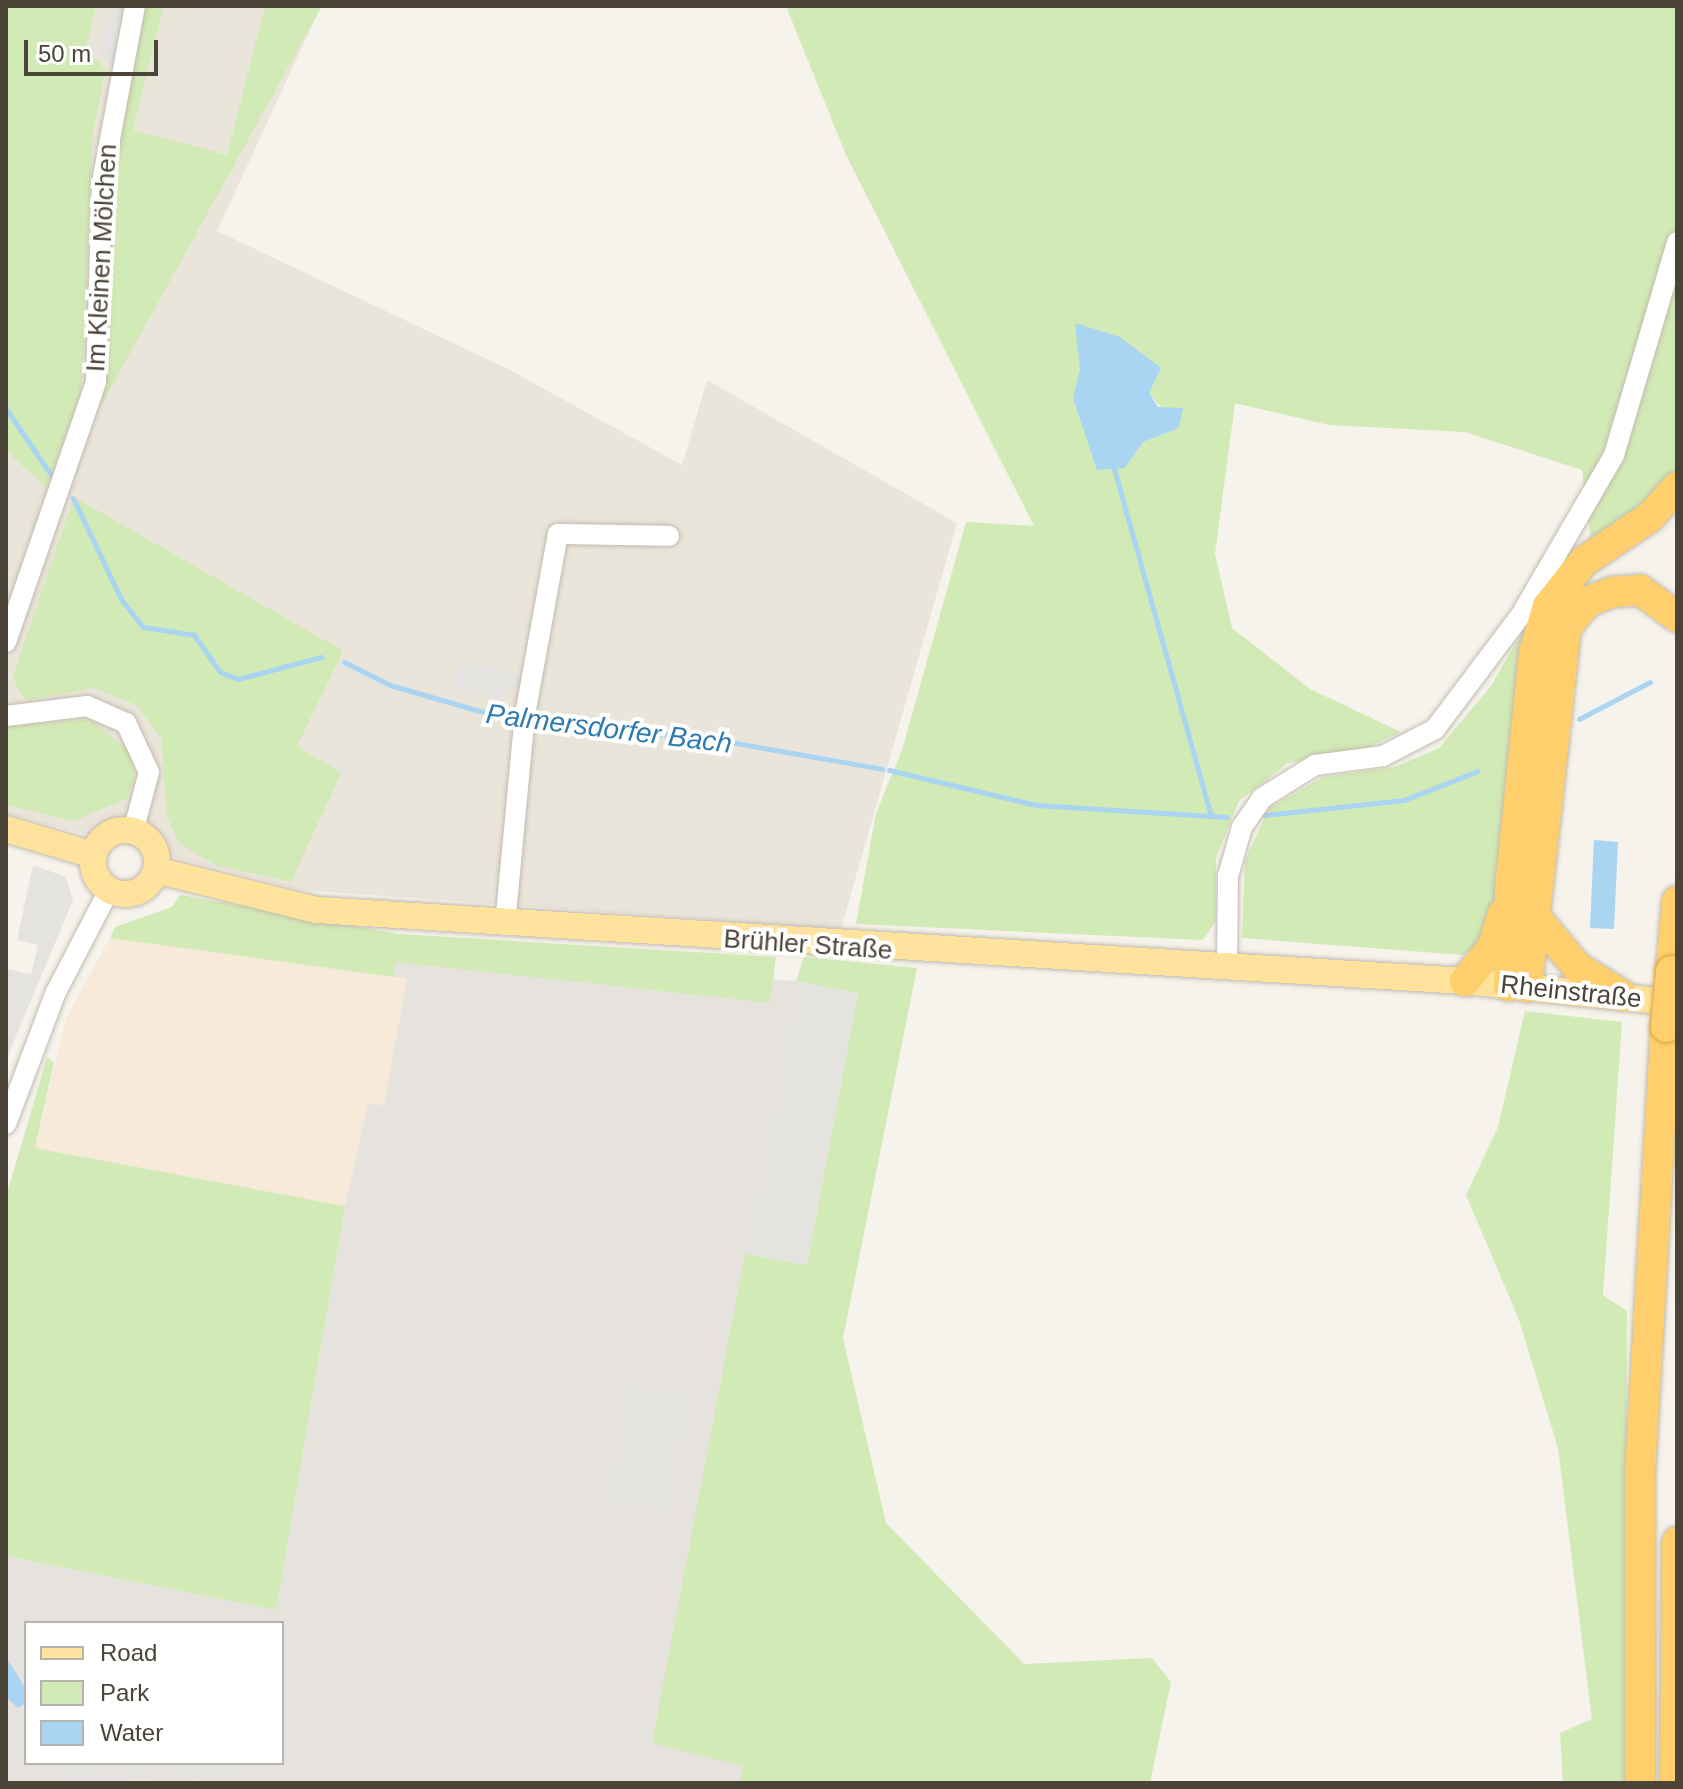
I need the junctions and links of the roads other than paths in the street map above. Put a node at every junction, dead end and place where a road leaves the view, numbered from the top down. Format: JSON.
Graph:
{"nodes":[{"id":1,"x":135,"y":6,"type":"edge"},
{"id":2,"x":1677,"y":242,"type":"edge"},
{"id":3,"x":1677,"y":487,"type":"edge"},
{"id":4,"x":669,"y":536,"type":"dead end"},
{"id":5,"x":1677,"y":617,"type":"edge"},
{"id":6,"x":6,"y":642,"type":"edge"},
{"id":7,"x":6,"y":716,"type":"edge"},
{"id":8,"x":6,"y":829,"type":"edge"},
{"id":9,"x":133,"y":832,"type":"junction"},
{"id":10,"x":93,"y":855,"type":"junction"},
{"id":11,"x":156,"y":870,"type":"junction"},
{"id":12,"x":1510,"y":889,"type":"junction"},
{"id":13,"x":109,"y":890,"type":"junction"},
{"id":14,"x":1677,"y":901,"type":"edge"},
{"id":15,"x":1537,"y":919,"type":"junction"},
{"id":16,"x":505,"y":925,"type":"junction"},
{"id":17,"x":1227,"y":969,"type":"junction"},
{"id":18,"x":1465,"y":981,"type":"junction"},
{"id":19,"x":1518,"y":987,"type":"junction"},
{"id":20,"x":1623,"y":996,"type":"junction"},
{"id":21,"x":1672,"y":1015,"type":"edge"},
{"id":22,"x":6,"y":1124,"type":"edge"},
{"id":23,"x":1677,"y":1542,"type":"edge"},
{"id":24,"x":1675,"y":1768,"type":"edge"},
{"id":25,"x":1640,"y":1783,"type":"edge"}],
"edges":[{"from":1,"to":6,"type":"street","name":"Im Kleinen Mölchen"},
{"from":2,"to":17,"type":"street"},
{"from":3,"to":12,"type":"highway"},
{"from":4,"to":16,"type":"street"},
{"from":5,"to":15,"type":"highway"},
{"from":7,"to":9,"type":"street"},
{"from":8,"to":10,"type":"main road"},
{"from":9,"to":10,"type":"main road"},
{"from":9,"to":11,"type":"main road"},
{"from":10,"to":13,"type":"main road"},
{"from":11,"to":13,"type":"main road"},
{"from":11,"to":16,"type":"main road","name":"Brühler Straße"},
{"from":12,"to":18,"type":"highway"},
{"from":12,"to":19,"type":"highway"},
{"from":13,"to":22,"type":"street"},
{"from":14,"to":21,"type":"highway","bridge":true},
{"from":15,"to":19,"type":"highway"},
{"from":15,"to":20,"type":"highway"},
{"from":16,"to":17,"type":"main road","name":"Brühler Straße"},
{"from":17,"to":18,"type":"main road","name":"Brühler Straße"},
{"from":18,"to":19,"type":"main road","name":"Rheinstraße"},
{"from":19,"to":20,"type":"main road","name":"Rheinstraße"},
{"from":20,"to":21,"type":"main road","name":"Rheinstraße"},
{"from":21,"to":25,"type":"highway"},
{"from":23,"to":24,"type":"highway"}]}
